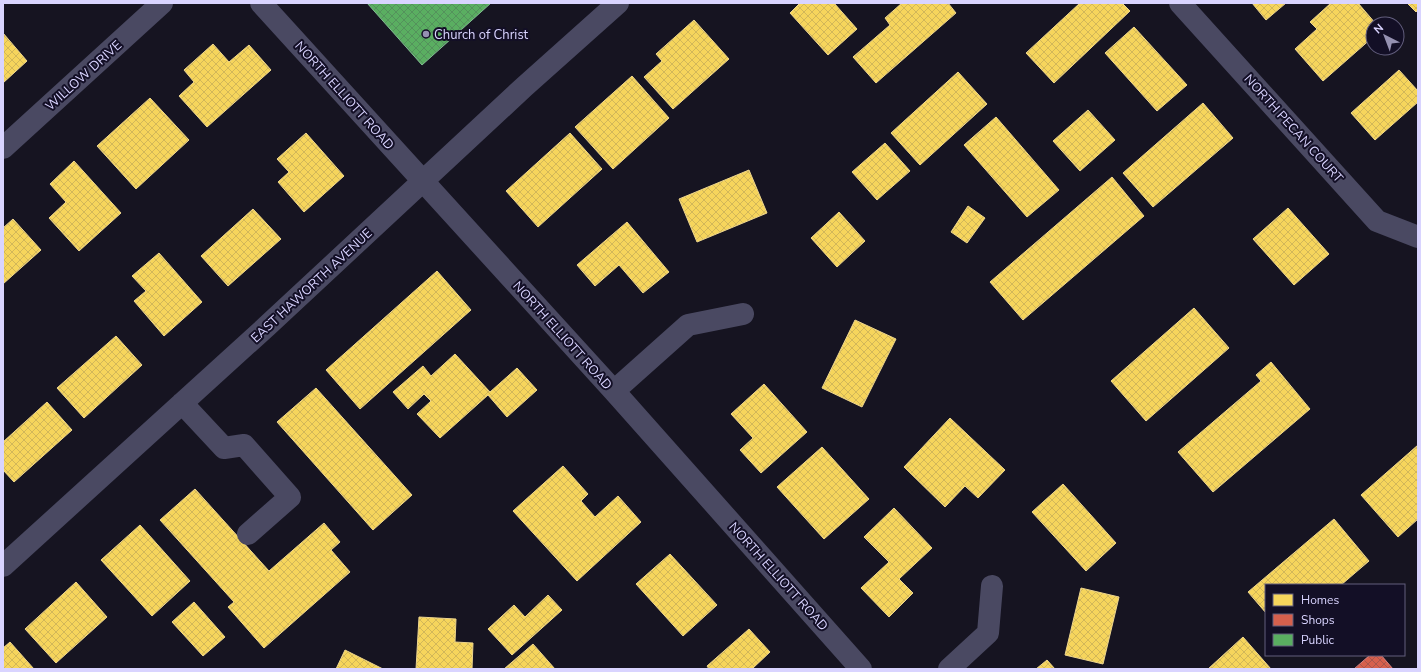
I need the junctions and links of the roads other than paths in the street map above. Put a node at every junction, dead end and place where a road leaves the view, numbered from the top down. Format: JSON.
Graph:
{"nodes":[{"id":1,"x":162,"y":3,"type":"edge"},
{"id":2,"x":261,"y":3,"type":"edge"},
{"id":3,"x":618,"y":3,"type":"edge"},
{"id":4,"x":1180,"y":3,"type":"edge"},
{"id":5,"x":3,"y":148,"type":"edge"},
{"id":6,"x":423,"y":181,"type":"junction"},
{"id":7,"x":1418,"y":237,"type":"edge"},
{"id":8,"x":743,"y":314,"type":"dead end"},
{"id":9,"x":614,"y":391,"type":"junction"},
{"id":10,"x":182,"y":403,"type":"junction"},
{"id":11,"x":248,"y":534,"type":"dead end"},
{"id":12,"x":3,"y":566,"type":"edge"},
{"id":13,"x":992,"y":586,"type":"dead end"},
{"id":14,"x":862,"y":669,"type":"edge"},
{"id":15,"x":949,"y":669,"type":"edge"}],
"edges":[{"from":1,"to":5,"type":"street","name":"WILLOW DRIVE"},
{"from":2,"to":6,"type":"street","name":"NORTH ELLIOTT ROAD"},
{"from":3,"to":6,"type":"street","name":"EAST HAWORTH AVENUE"},
{"from":4,"to":7,"type":"street","name":"NORTH PECAN COURT"},
{"from":6,"to":9,"type":"street","name":"NORTH ELLIOTT ROAD"},
{"from":6,"to":10,"type":"street","name":"EAST HAWORTH AVENUE"},
{"from":8,"to":9,"type":"street"},
{"from":9,"to":14,"type":"street","name":"NORTH ELLIOTT ROAD"},
{"from":10,"to":11,"type":"street"},
{"from":10,"to":12,"type":"street","name":"EAST HAWORTH AVENUE"},
{"from":13,"to":15,"type":"street"}]}
